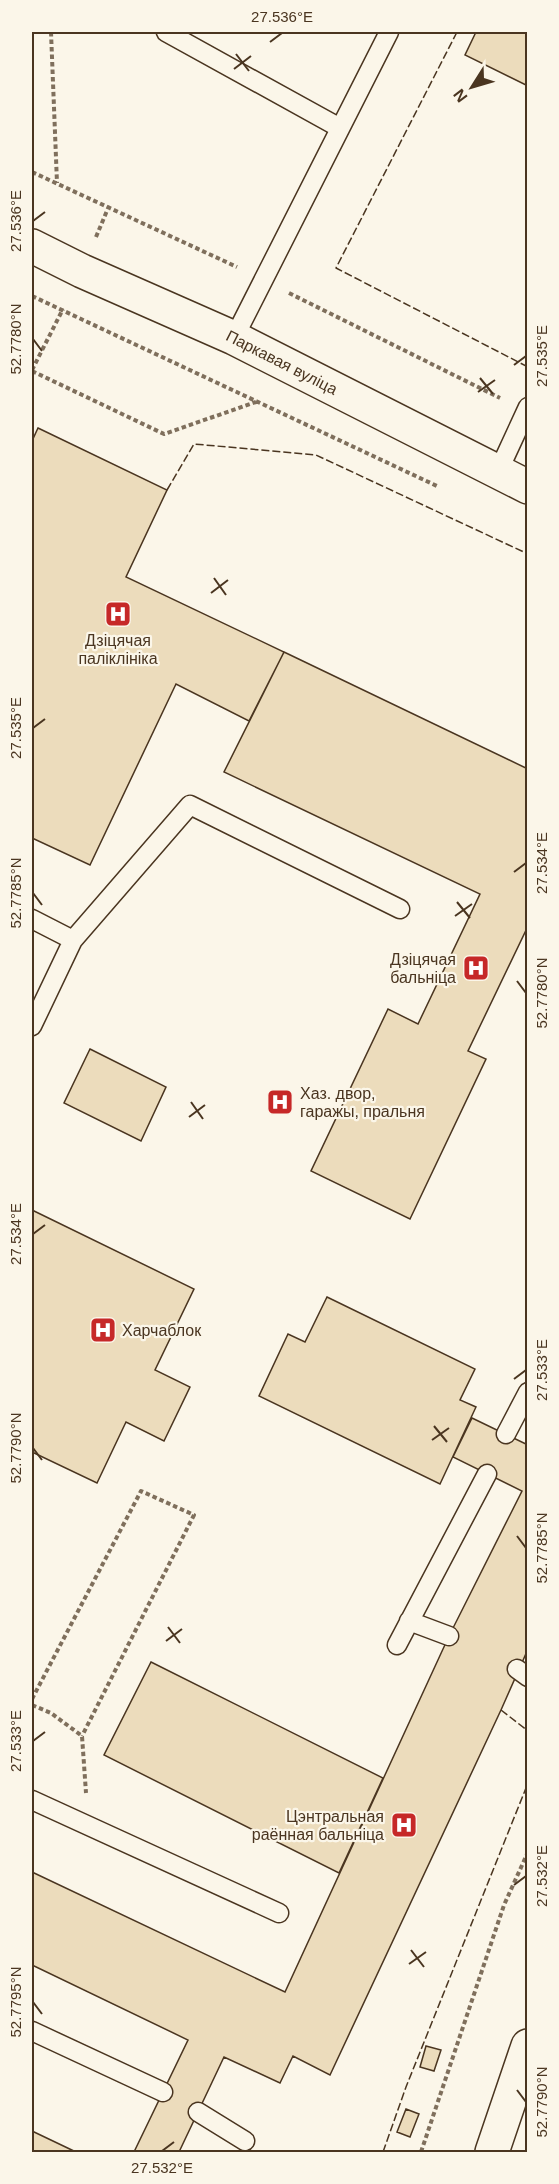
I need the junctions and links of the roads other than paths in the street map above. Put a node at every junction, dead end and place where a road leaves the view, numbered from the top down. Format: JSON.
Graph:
{"nodes":[{"id":1,"x":166,"y":32,"type":"edge"},
{"id":2,"x":389,"y":32,"type":"edge"},
{"id":3,"x":340,"y":128,"type":"junction"},
{"id":4,"x":32,"y":246,"type":"edge"},
{"id":5,"x":234,"y":338,"type":"junction"},
{"id":6,"x":528,"y":407,"type":"edge"},
{"id":7,"x":498,"y":472,"type":"junction"},
{"id":8,"x":528,"y":487,"type":"edge"},
{"id":9,"x":400,"y":909,"type":"dead end"},
{"id":10,"x":32,"y":919,"type":"edge"},
{"id":11,"x":73,"y":940,"type":"junction"},
{"id":12,"x":32,"y":1026,"type":"edge"},
{"id":13,"x":528,"y":1392,"type":"edge"},
{"id":14,"x":506,"y":1434,"type":"dead end"},
{"id":15,"x":487,"y":1474,"type":"dead end"},
{"id":16,"x":409,"y":1621,"type":"junction"},
{"id":17,"x":449,"y":1636,"type":"dead end"},
{"id":18,"x":398,"y":1645,"type":"dead end"},
{"id":19,"x":32,"y":1800,"type":"edge"},
{"id":20,"x":279,"y":1913,"type":"dead end"},
{"id":21,"x":32,"y":2031,"type":"edge"},
{"id":22,"x":528,"y":2046,"type":"edge"},
{"id":23,"x":163,"y":2092,"type":"dead end"},
{"id":24,"x":198,"y":2112,"type":"dead end"},
{"id":25,"x":245,"y":2141,"type":"dead end"},
{"id":26,"x":492,"y":2152,"type":"edge"}],
"edges":[{"from":1,"to":3,"type":"lane"},
{"from":2,"to":3,"type":"lane"},
{"from":3,"to":5,"type":"lane"},
{"from":4,"to":5,"type":"street","name":"Паркавая вуліца"},
{"from":5,"to":7,"type":"street","name":"Паркавая вуліца"},
{"from":6,"to":7,"type":"lane"},
{"from":7,"to":8,"type":"street","name":"Паркавая вуліца"},
{"from":9,"to":11,"type":"lane"},
{"from":10,"to":11,"type":"lane"},
{"from":11,"to":12,"type":"lane"},
{"from":13,"to":14,"type":"lane"},
{"from":15,"to":16,"type":"lane"},
{"from":16,"to":17,"type":"lane"},
{"from":16,"to":18,"type":"lane"},
{"from":19,"to":20,"type":"lane"},
{"from":21,"to":23,"type":"lane"},
{"from":22,"to":26,"type":"street"},
{"from":24,"to":25,"type":"lane"}]}
